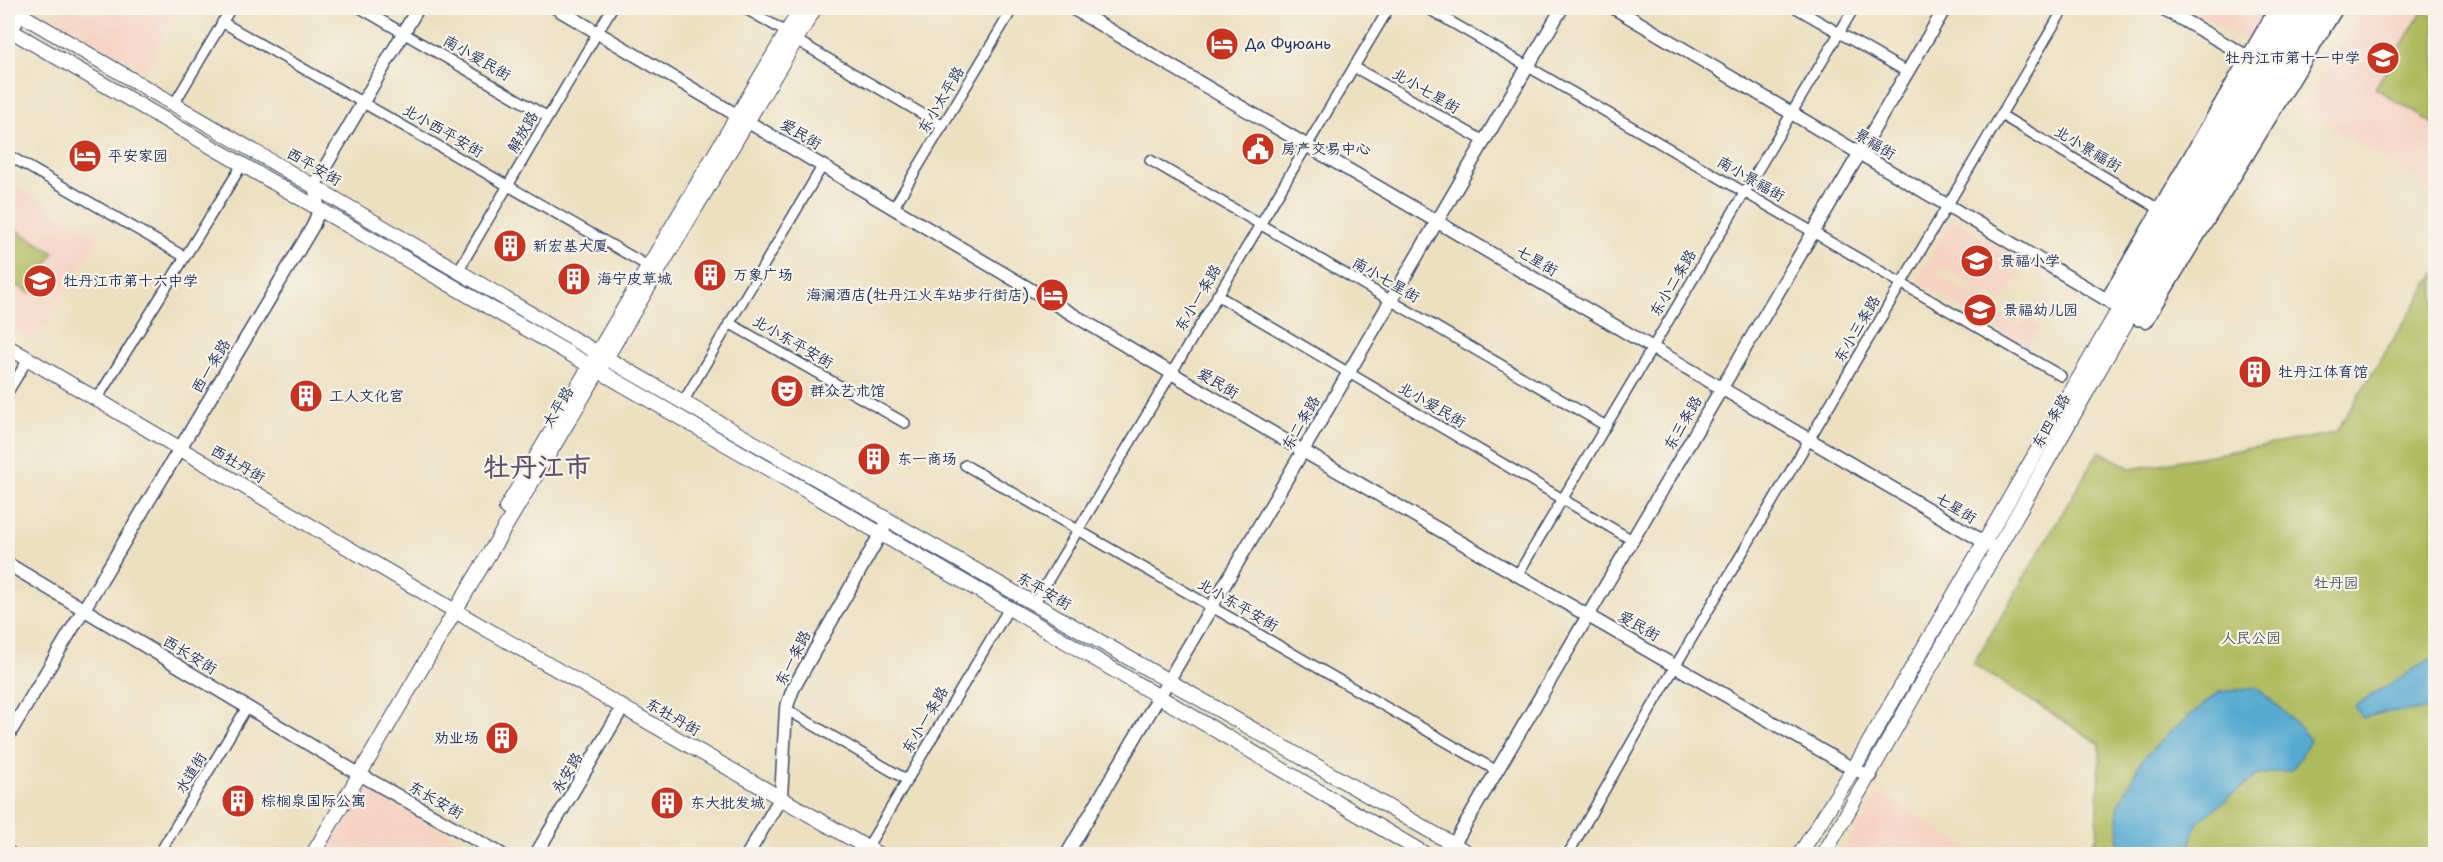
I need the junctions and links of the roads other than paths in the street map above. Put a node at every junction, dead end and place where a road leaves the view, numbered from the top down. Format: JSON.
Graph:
{"nodes":[{"id":1,"x":231,"y":8,"type":"edge"},
{"id":2,"x":360,"y":8,"type":"edge"},
{"id":3,"x":418,"y":8,"type":"edge"},
{"id":4,"x":555,"y":8,"type":"edge"},
{"id":5,"x":612,"y":8,"type":"edge"},
{"id":6,"x":744,"y":8,"type":"edge"},
{"id":7,"x":801,"y":8,"type":"edge"},
{"id":8,"x":815,"y":8,"type":"edge"},
{"id":9,"x":1014,"y":8,"type":"edge"},
{"id":10,"x":1072,"y":8,"type":"edge"},
{"id":11,"x":1389,"y":8,"type":"edge"},
{"id":12,"x":1426,"y":8,"type":"edge"},
{"id":13,"x":1562,"y":8,"type":"edge"},
{"id":14,"x":1614,"y":8,"type":"edge"},
{"id":15,"x":1796,"y":8,"type":"edge"},
{"id":16,"x":1854,"y":8,"type":"edge"},
{"id":17,"x":1945,"y":8,"type":"edge"},
{"id":18,"x":2064,"y":8,"type":"edge"},
{"id":19,"x":2162,"y":8,"type":"edge"},
{"id":20,"x":2277,"y":8,"type":"edge"},
{"id":21,"x":2287,"y":8,"type":"edge"},
{"id":22,"x":2298,"y":8,"type":"edge"},
{"id":23,"x":2313,"y":8,"type":"edge"},
{"id":24,"x":2328,"y":8,"type":"edge"},
{"id":25,"x":2337,"y":8,"type":"edge"},
{"id":26,"x":19,"y":10,"type":"edge"},
{"id":27,"x":222,"y":22,"type":"junction"},
{"id":28,"x":9,"y":32,"type":"edge"},
{"id":29,"x":403,"y":33,"type":"junction"},
{"id":30,"x":598,"y":33,"type":"junction"},
{"id":31,"x":1839,"y":33,"type":"junction"},
{"id":32,"x":791,"y":36,"type":"junction"},
{"id":33,"x":2248,"y":57,"type":"junction"},
{"id":34,"x":1528,"y":66,"type":"junction"},
{"id":35,"x":1354,"y":67,"type":"junction"},
{"id":36,"x":1907,"y":72,"type":"junction"},
{"id":37,"x":362,"y":102,"type":"junction"},
{"id":38,"x":174,"y":104,"type":"junction"},
{"id":39,"x":1792,"y":112,"type":"junction"},
{"id":40,"x":2001,"y":115,"type":"junction"},
{"id":41,"x":548,"y":117,"type":"junction"},
{"id":42,"x":743,"y":117,"type":"junction"},
{"id":43,"x":943,"y":126,"type":"junction"},
{"id":44,"x":1484,"y":141,"type":"junction"},
{"id":45,"x":1307,"y":145,"type":"junction"},
{"id":46,"x":1860,"y":153,"type":"junction"},
{"id":47,"x":8,"y":156,"type":"edge"},
{"id":48,"x":1150,"y":160,"type":"dead end"},
{"id":49,"x":242,"y":165,"type":"junction"},
{"id":50,"x":823,"y":165,"type":"junction"},
{"id":51,"x":314,"y":186,"type":"junction"},
{"id":52,"x":508,"y":186,"type":"junction"},
{"id":53,"x":1745,"y":192,"type":"junction"},
{"id":54,"x":1948,"y":205,"type":"junction"},
{"id":55,"x":894,"y":207,"type":"junction"},
{"id":56,"x":2159,"y":208,"type":"junction"},
{"id":57,"x":319,"y":210,"type":"junction"},
{"id":58,"x":1437,"y":220,"type":"junction"},
{"id":59,"x":1260,"y":224,"type":"junction"},
{"id":60,"x":1813,"y":232,"type":"junction"},
{"id":61,"x":2163,"y":247,"type":"junction"},
{"id":62,"x":184,"y":257,"type":"junction"},
{"id":63,"x":648,"y":266,"type":"junction"},
{"id":64,"x":458,"y":271,"type":"junction"},
{"id":65,"x":1901,"y":283,"type":"junction"},
{"id":66,"x":1217,"y":295,"type":"junction"},
{"id":67,"x":1391,"y":300,"type":"junction"},
{"id":68,"x":2126,"y":310,"type":"junction"},
{"id":69,"x":729,"y":323,"type":"junction"},
{"id":70,"x":8,"y":347,"type":"edge"},
{"id":71,"x":1653,"y":347,"type":"junction"},
{"id":72,"x":602,"y":355,"type":"junction"},
{"id":73,"x":28,"y":359,"type":"junction"},
{"id":74,"x":593,"y":369,"type":"junction"},
{"id":75,"x":1171,"y":373,"type":"junction"},
{"id":76,"x":1348,"y":373,"type":"junction"},
{"id":77,"x":2061,"y":376,"type":"dead end"},
{"id":78,"x":1722,"y":387,"type":"junction"},
{"id":79,"x":8,"y":392,"type":"edge"},
{"id":80,"x":97,"y":399,"type":"junction"},
{"id":81,"x":683,"y":402,"type":"junction"},
{"id":82,"x":905,"y":423,"type":"dead end"},
{"id":83,"x":1606,"y":426,"type":"junction"},
{"id":84,"x":1810,"y":439,"type":"junction"},
{"id":85,"x":179,"y":448,"type":"junction"},
{"id":86,"x":1303,"y":451,"type":"junction"},
{"id":87,"x":965,"y":465,"type":"dead end"},
{"id":88,"x":1563,"y":499,"type":"junction"},
{"id":89,"x":888,"y":520,"type":"junction"},
{"id":90,"x":1078,"y":530,"type":"junction"},
{"id":91,"x":880,"y":535,"type":"junction"},
{"id":92,"x":1632,"y":540,"type":"junction"},
{"id":93,"x":1991,"y":547,"type":"junction"},
{"id":94,"x":8,"y":564,"type":"edge"},
{"id":95,"x":1518,"y":574,"type":"junction"},
{"id":96,"x":1034,"y":604,"type":"junction"},
{"id":97,"x":1212,"y":607,"type":"junction"},
{"id":98,"x":1009,"y":608,"type":"junction"},
{"id":99,"x":84,"y":609,"type":"junction"},
{"id":100,"x":452,"y":609,"type":"junction"},
{"id":101,"x":1589,"y":614,"type":"junction"},
{"id":102,"x":1676,"y":665,"type":"junction"},
{"id":103,"x":1168,"y":681,"type":"junction"},
{"id":104,"x":1158,"y":698,"type":"junction"},
{"id":105,"x":248,"y":707,"type":"junction"},
{"id":106,"x":623,"y":707,"type":"junction"},
{"id":107,"x":786,"y":709,"type":"junction"},
{"id":108,"x":8,"y":736,"type":"edge"},
{"id":109,"x":1853,"y":769,"type":"junction"},
{"id":110,"x":1497,"y":771,"type":"junction"},
{"id":111,"x":356,"y":772,"type":"junction"},
{"id":112,"x":1870,"y":776,"type":"junction"},
{"id":113,"x":907,"y":780,"type":"junction"},
{"id":114,"x":781,"y":797,"type":"junction"},
{"id":115,"x":1451,"y":850,"type":"edge"},
{"id":116,"x":873,"y":851,"type":"edge"},
{"id":117,"x":159,"y":855,"type":"edge"},
{"id":118,"x":303,"y":855,"type":"edge"},
{"id":119,"x":313,"y":855,"type":"edge"},
{"id":120,"x":501,"y":855,"type":"edge"},
{"id":121,"x":536,"y":855,"type":"edge"},
{"id":122,"x":748,"y":855,"type":"edge"},
{"id":123,"x":1066,"y":855,"type":"edge"},
{"id":124,"x":1425,"y":855,"type":"edge"},
{"id":125,"x":1470,"y":855,"type":"edge"},
{"id":126,"x":1568,"y":855,"type":"edge"},
{"id":127,"x":1800,"y":855,"type":"edge"},
{"id":128,"x":1824,"y":855,"type":"edge"}],
"edges":[{"from":1,"to":27,"type":"street"},
{"from":2,"to":29,"type":"street","name":"南小爱民街"},
{"from":3,"to":29,"type":"street"},
{"from":4,"to":30,"type":"street","name":"爱民街"},
{"from":5,"to":30,"type":"street","name":"解放路"},
{"from":6,"to":32,"type":"street"},
{"from":7,"to":32,"type":"main road","name":"太平路"},
{"from":8,"to":32,"type":"main road","name":"太平路"},
{"from":9,"to":43,"type":"street","name":"东小太平路"},
{"from":10,"to":45,"type":"street","name":"七星街"},
{"from":11,"to":35,"type":"street","name":"东小一条路"},
{"from":12,"to":34,"type":"street","name":"南小景福街"},
{"from":13,"to":34,"type":"street","name":"东二条路"},
{"from":14,"to":39,"type":"street","name":"景福街"},
{"from":15,"to":31,"type":"street"},
{"from":16,"to":31,"type":"street","name":"东小二条路"},
{"from":17,"to":36,"type":"street","name":"东三条路"},
{"from":18,"to":40,"type":"street","name":"东小三条路"},
{"from":19,"to":33,"type":"street"},
{"from":20,"to":33,"type":"street"},
{"from":21,"to":61,"type":"highway"},
{"from":22,"to":61,"type":"main road"},
{"from":23,"to":61,"type":"main road"},
{"from":24,"to":61,"type":"highway"},
{"from":25,"to":68,"type":"street"},
{"from":26,"to":28,"type":"street"},
{"from":26,"to":38,"type":"main road","name":"西平安街"},
{"from":27,"to":37,"type":"street","name":"北小西平安街"},
{"from":27,"to":38,"type":"street"},
{"from":28,"to":49,"type":"main road"},
{"from":29,"to":37,"type":"street"},
{"from":29,"to":41,"type":"street","name":"南小爱民街"},
{"from":30,"to":41,"type":"street","name":"解放路"},
{"from":30,"to":42,"type":"street","name":"爱民街"},
{"from":31,"to":36,"type":"street"},
{"from":31,"to":39,"type":"street","name":"东小二条路"},
{"from":32,"to":42,"type":"main road","name":"太平路"},
{"from":32,"to":43,"type":"street"},
{"from":33,"to":56,"type":"street"},
{"from":34,"to":44,"type":"street","name":"东二条路"},
{"from":34,"to":53,"type":"street","name":"南小景福街"},
{"from":35,"to":44,"type":"street","name":"北小七星街"},
{"from":35,"to":45,"type":"street","name":"东小一条路"},
{"from":36,"to":46,"type":"street","name":"东三条路"},
{"from":37,"to":51,"type":"street"},
{"from":37,"to":52,"type":"street","name":"北小西平安街"},
{"from":38,"to":51,"type":"main road","name":"西平安街"},
{"from":39,"to":46,"type":"street","name":"景福街"},
{"from":39,"to":53,"type":"street","name":"东小二条路"},
{"from":40,"to":54,"type":"street","name":"东小三条路"},
{"from":40,"to":56,"type":"street","name":"北小景福街"},
{"from":41,"to":52,"type":"street","name":"解放路"},
{"from":42,"to":50,"type":"street","name":"爱民街"},
{"from":42,"to":63,"type":"main road","name":"太平路"},
{"from":42,"to":72,"type":"main road","name":"太平路"},
{"from":43,"to":55,"type":"street","name":"东小太平路"},
{"from":44,"to":58,"type":"street","name":"东二条路"},
{"from":45,"to":58,"type":"street","name":"七星街"},
{"from":45,"to":59,"type":"street","name":"东小一条路"},
{"from":46,"to":54,"type":"street","name":"景福街"},
{"from":46,"to":60,"type":"street","name":"东三条路"},
{"from":47,"to":62,"type":"street"},
{"from":48,"to":59,"type":"street","name":"南小七星街"},
{"from":49,"to":57,"type":"main road"},
{"from":49,"to":62,"type":"street"},
{"from":50,"to":55,"type":"street","name":"爱民街"},
{"from":50,"to":69,"type":"street"},
{"from":51,"to":57,"type":"street"},
{"from":51,"to":64,"type":"main road","name":"西平安街"},
{"from":52,"to":63,"type":"street","name":"北小西平安街"},
{"from":52,"to":64,"type":"street","name":"解放路"},
{"from":53,"to":60,"type":"street","name":"南小景福街"},
{"from":53,"to":71,"type":"street","name":"东小二条路"},
{"from":54,"to":65,"type":"street","name":"东小三条路"},
{"from":54,"to":68,"type":"street","name":"景福街"},
{"from":55,"to":75,"type":"street","name":"爱民街"},
{"from":56,"to":68,"type":"street"},
{"from":57,"to":74,"type":"main road"},
{"from":57,"to":85,"type":"street","name":"西一条路"},
{"from":58,"to":67,"type":"street","name":"东二条路"},
{"from":58,"to":71,"type":"street","name":"七星街"},
{"from":59,"to":66,"type":"street","name":"东小一条路"},
{"from":59,"to":67,"type":"street","name":"南小七星街"},
{"from":60,"to":65,"type":"street","name":"南小景福街"},
{"from":60,"to":78,"type":"street","name":"东三条路"},
{"from":61,"to":68,"type":"highway"},
{"from":61,"to":68,"type":"highway"},
{"from":62,"to":80,"type":"street"},
{"from":63,"to":72,"type":"main road","name":"太平路"},
{"from":64,"to":72,"type":"main road","name":"西平安街"},
{"from":65,"to":77,"type":"street","name":"南小景福街"},
{"from":65,"to":84,"type":"street","name":"东小三条路"},
{"from":66,"to":75,"type":"street","name":"东小一条路"},
{"from":66,"to":76,"type":"street","name":"北小爱民街"},
{"from":67,"to":76,"type":"street","name":"东二条路"},
{"from":67,"to":83,"type":"street","name":"南小七星街"},
{"from":68,"to":93,"type":"main road"},
{"from":69,"to":81,"type":"street"},
{"from":69,"to":82,"type":"street","name":"北小东平安街"},
{"from":70,"to":73,"type":"main road","name":"西牡丹街"},
{"from":71,"to":78,"type":"street","name":"七星街"},
{"from":71,"to":83,"type":"street","name":"东小二条路"},
{"from":72,"to":74,"type":"main road","name":"太平路"},
{"from":72,"to":81,"type":"main road","name":"东平安街"},
{"from":73,"to":79,"type":"street"},
{"from":73,"to":80,"type":"main road","name":"西牡丹街"},
{"from":74,"to":91,"type":"main road"},
{"from":74,"to":100,"type":"main road","name":"太平路"},
{"from":75,"to":86,"type":"street","name":"爱民街"},
{"from":75,"to":90,"type":"street","name":"东小一条路"},
{"from":76,"to":86,"type":"street","name":"东二条路"},
{"from":76,"to":88,"type":"street","name":"北小爱民街"},
{"from":78,"to":84,"type":"street","name":"七星街"},
{"from":78,"to":92,"type":"street","name":"东三条路"},
{"from":80,"to":85,"type":"main road","name":"西牡丹街"},
{"from":81,"to":89,"type":"main road","name":"东平安街"},
{"from":83,"to":88,"type":"street","name":"东小二条路"},
{"from":84,"to":93,"type":"street","name":"七星街"},
{"from":84,"to":102,"type":"street","name":"东小三条路"},
{"from":85,"to":99,"type":"street","name":"西一条路"},
{"from":85,"to":100,"type":"main road","name":"西牡丹街"},
{"from":86,"to":95,"type":"street","name":"爱民街"},
{"from":86,"to":97,"type":"street","name":"东二条路"},
{"from":87,"to":90,"type":"street","name":"北小东平安街"},
{"from":88,"to":92,"type":"street","name":"北小爱民街"},
{"from":88,"to":95,"type":"street","name":"东小二条路"},
{"from":89,"to":91,"type":"street","name":"东一条路"},
{"from":89,"to":96,"type":"main road","name":"东平安街"},
{"from":90,"to":96,"type":"street","name":"东小一条路"},
{"from":90,"to":97,"type":"street","name":"北小东平安街"},
{"from":91,"to":98,"type":"main road"},
{"from":91,"to":107,"type":"street","name":"东一条路"},
{"from":92,"to":101,"type":"street","name":"东三条路"},
{"from":93,"to":109,"type":"main road"},
{"from":93,"to":112,"type":"main road"},
{"from":94,"to":99,"type":"street","name":"西长安街"},
{"from":95,"to":101,"type":"street","name":"爱民街"},
{"from":96,"to":103,"type":"main road","name":"东平安街"},
{"from":97,"to":103,"type":"street","name":"东二条路"},
{"from":97,"to":110,"type":"street","name":"北小东平安街"},
{"from":98,"to":104,"type":"main road"},
{"from":98,"to":113,"type":"street","name":"东小一条路"},
{"from":99,"to":105,"type":"street","name":"西长安街"},
{"from":99,"to":108,"type":"street","name":"西一条路"},
{"from":100,"to":106,"type":"main road","name":"东牡丹街"},
{"from":100,"to":111,"type":"main road","name":"太平路"},
{"from":101,"to":102,"type":"street","name":"爱民街"},
{"from":101,"to":110,"type":"street","name":"东三条路"},
{"from":102,"to":109,"type":"street","name":"爱民街"},
{"from":102,"to":126,"type":"street","name":"东小三条路"},
{"from":103,"to":104,"type":"street","name":"东二条路"},
{"from":103,"to":115,"type":"main road","name":"东平安街"},
{"from":104,"to":123,"type":"street","name":"东二条路"},
{"from":104,"to":124,"type":"main road"},
{"from":105,"to":111,"type":"street","name":"西长安街"},
{"from":105,"to":117,"type":"street","name":"水道街"},
{"from":106,"to":114,"type":"main road","name":"东牡丹街"},
{"from":106,"to":121,"type":"street","name":"永安路"},
{"from":107,"to":113,"type":"street"},
{"from":107,"to":114,"type":"street","name":"东一条路"},
{"from":109,"to":112,"type":"street","name":"爱民街"},
{"from":109,"to":127,"type":"main road"},
{"from":110,"to":115,"type":"street","name":"东三条路"},
{"from":111,"to":118,"type":"main road","name":"太平路"},
{"from":111,"to":119,"type":"main road","name":"太平路"},
{"from":111,"to":120,"type":"street","name":"东长安街"},
{"from":112,"to":128,"type":"main road"},
{"from":113,"to":116,"type":"street","name":"东小一条路"},
{"from":114,"to":116,"type":"main road","name":"东牡丹街"},
{"from":114,"to":122,"type":"street","name":"东一条路"},
{"from":115,"to":125,"type":"main road","name":"东平安街"}]}
